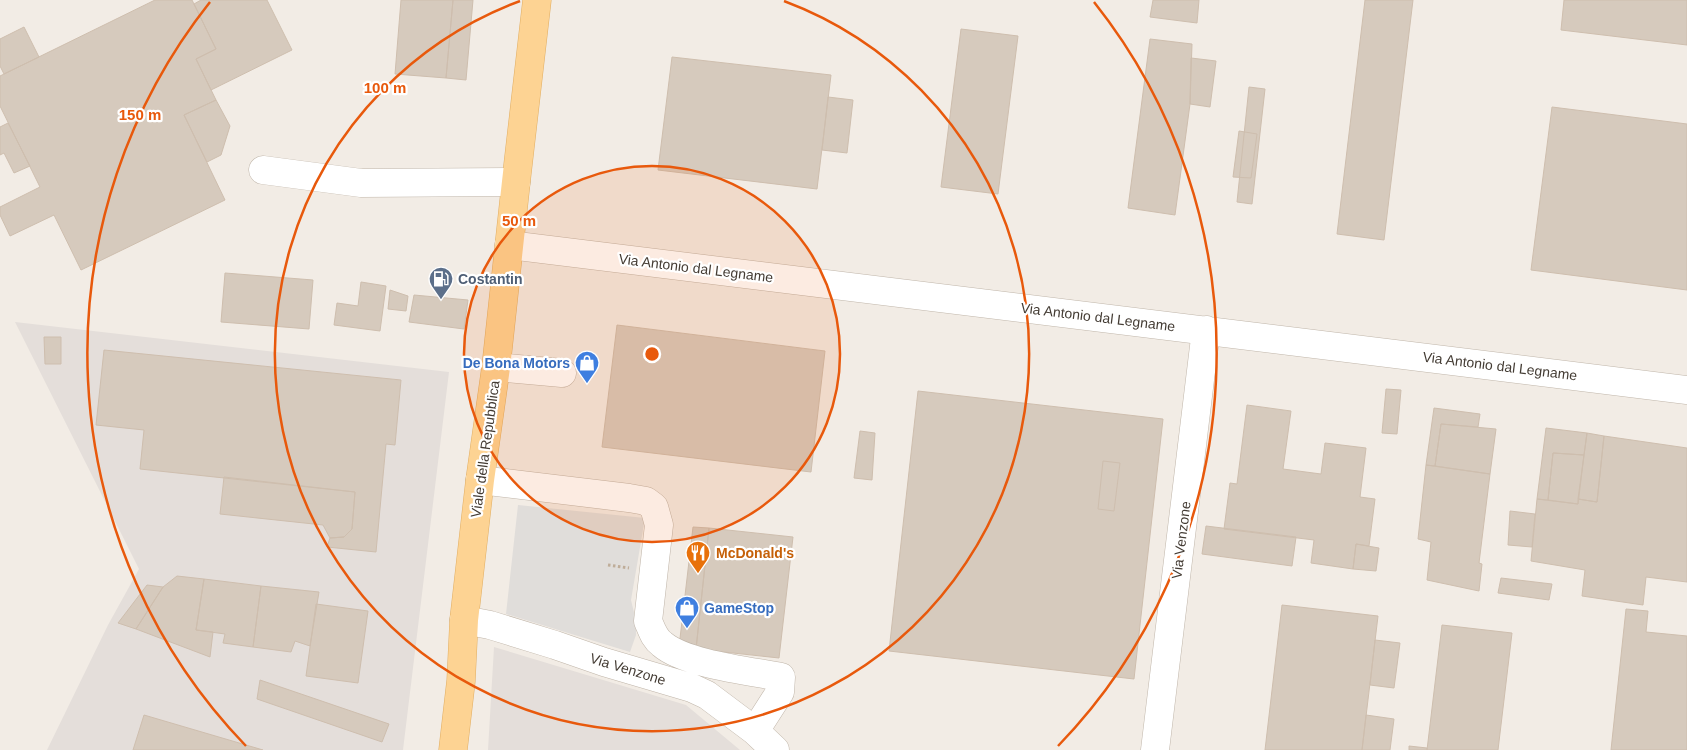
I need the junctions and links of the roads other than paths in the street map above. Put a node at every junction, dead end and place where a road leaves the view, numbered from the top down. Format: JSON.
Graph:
{"nodes":[{"id":1,"x":537,"y":0,"type":"edge"},
{"id":2,"x":262,"y":170,"type":"dead end"},
{"id":3,"x":516,"y":182,"type":"junction"},
{"id":4,"x":509,"y":245,"type":"junction"},
{"id":5,"x":1206,"y":330,"type":"junction"},
{"id":6,"x":496,"y":367,"type":"junction"},
{"id":7,"x":562,"y":373,"type":"dead end"},
{"id":8,"x":1687,"y":390,"type":"edge"},
{"id":9,"x":480,"y":480,"type":"junction"},
{"id":10,"x":464,"y":620,"type":"junction"},
{"id":11,"x":755,"y":731,"type":"junction"},
{"id":12,"x":453,"y":750,"type":"edge"},
{"id":13,"x":775,"y":750,"type":"edge"},
{"id":14,"x":1155,"y":750,"type":"edge"}],
"edges":[{"from":1,"to":3,"type":"main road","name":"Viale della Repubblica"},
{"from":2,"to":3,"type":"street"},
{"from":3,"to":4,"type":"main road","name":"Viale della Repubblica"},
{"from":4,"to":5,"type":"street","name":"Via Antonio dal Legname"},
{"from":4,"to":6,"type":"main road","name":"Viale della Repubblica"},
{"from":5,"to":8,"type":"street","name":"Via Antonio dal Legname"},
{"from":5,"to":14,"type":"street","name":"Via Venzone"},
{"from":6,"to":7,"type":"street"},
{"from":6,"to":9,"type":"main road","name":"Viale della Repubblica"},
{"from":9,"to":10,"type":"main road","name":"Viale della Repubblica"},
{"from":9,"to":11,"type":"street"},
{"from":10,"to":11,"type":"street","name":"Via Venzone"},
{"from":10,"to":12,"type":"main road","name":"Viale della Repubblica"},
{"from":11,"to":13,"type":"street","name":"Via Venzone"}]}
